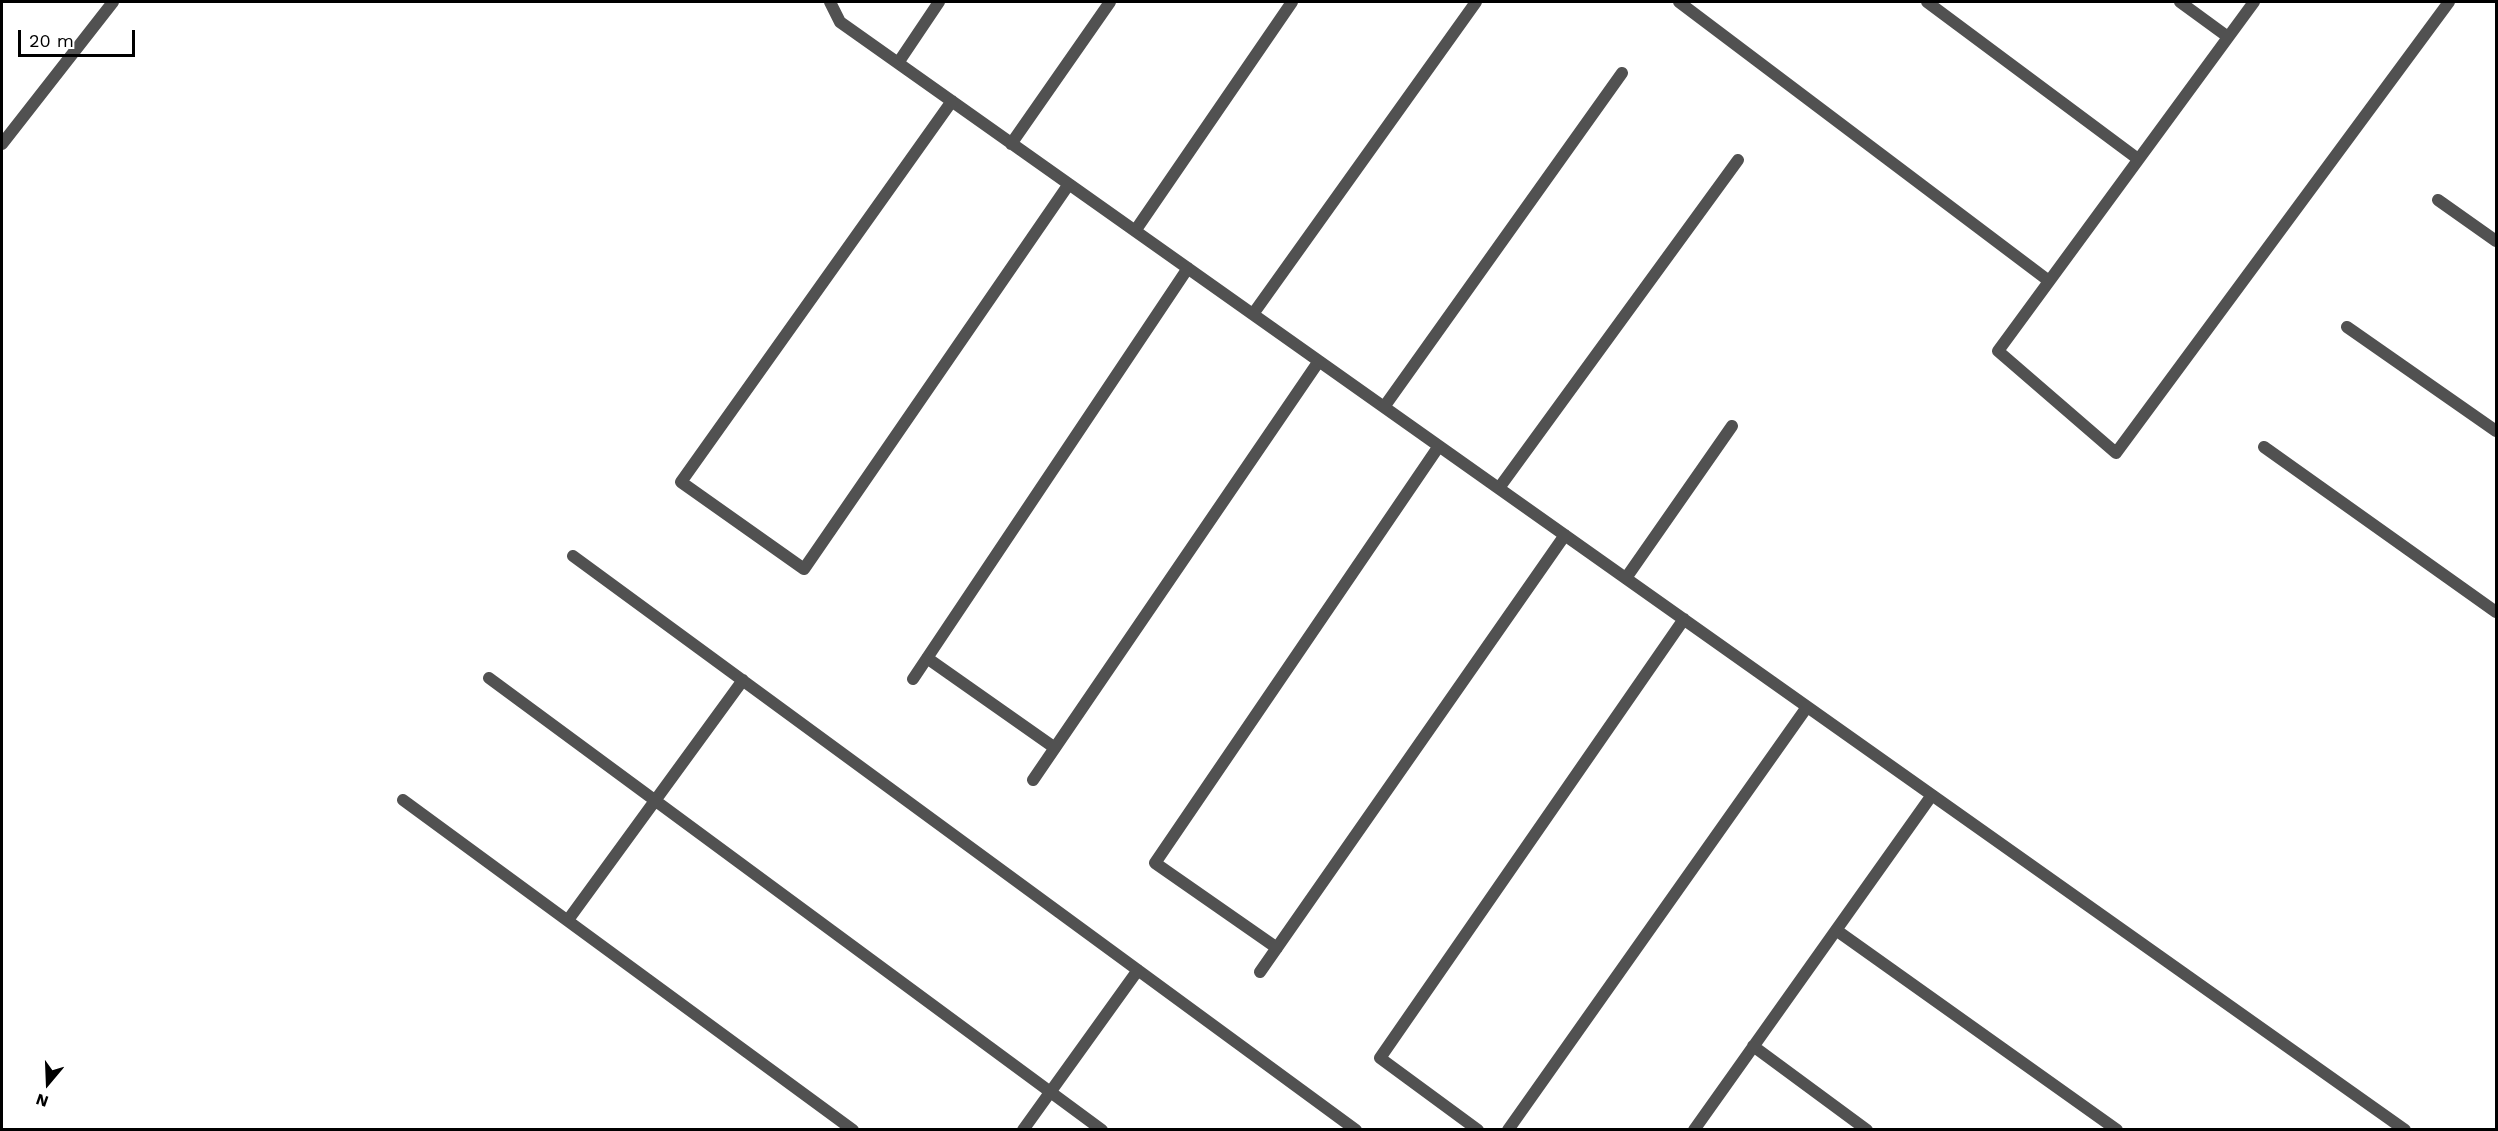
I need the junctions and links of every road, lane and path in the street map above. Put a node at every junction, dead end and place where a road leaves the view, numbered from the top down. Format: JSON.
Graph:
{"nodes":[{"id":1,"x":113,"y":2,"type":"edge"},
{"id":2,"x":830,"y":2,"type":"edge"},
{"id":3,"x":939,"y":2,"type":"edge"},
{"id":4,"x":1110,"y":2,"type":"edge"},
{"id":5,"x":1292,"y":2,"type":"edge"},
{"id":6,"x":1476,"y":2,"type":"edge"},
{"id":7,"x":1679,"y":2,"type":"edge"},
{"id":8,"x":1927,"y":2,"type":"edge"},
{"id":9,"x":2180,"y":2,"type":"edge"},
{"id":10,"x":2254,"y":2,"type":"edge"},
{"id":11,"x":2449,"y":2,"type":"edge"},
{"id":12,"x":2228,"y":37,"type":"junction"},
{"id":13,"x":898,"y":63,"type":"junction"},
{"id":14,"x":1622,"y":73,"type":"dead end"},
{"id":15,"x":952,"y":101,"type":"junction"},
{"id":16,"x":2,"y":144,"type":"edge"},
{"id":17,"x":1011,"y":144,"type":"junction"},
{"id":18,"x":2138,"y":159,"type":"junction"},
{"id":19,"x":1738,"y":160,"type":"dead end"},
{"id":20,"x":1069,"y":184,"type":"junction"},
{"id":21,"x":2438,"y":200,"type":"dead end"},
{"id":22,"x":1135,"y":231,"type":"junction"},
{"id":23,"x":2496,"y":241,"type":"edge"},
{"id":24,"x":1188,"y":268,"type":"junction"},
{"id":25,"x":2049,"y":281,"type":"junction"},
{"id":26,"x":1253,"y":315,"type":"junction"},
{"id":27,"x":2347,"y":327,"type":"dead end"},
{"id":28,"x":1319,"y":361,"type":"junction"},
{"id":29,"x":1384,"y":407,"type":"junction"},
{"id":30,"x":1732,"y":426,"type":"dead end"},
{"id":31,"x":2496,"y":431,"type":"edge"},
{"id":32,"x":1439,"y":446,"type":"junction"},
{"id":33,"x":2264,"y":447,"type":"dead end"},
{"id":34,"x":1499,"y":488,"type":"junction"},
{"id":35,"x":1565,"y":535,"type":"junction"},
{"id":36,"x":573,"y":556,"type":"dead end"},
{"id":37,"x":1626,"y":578,"type":"junction"},
{"id":38,"x":2496,"y":612,"type":"edge"},
{"id":39,"x":1684,"y":619,"type":"junction"},
{"id":40,"x":927,"y":658,"type":"junction"},
{"id":41,"x":489,"y":678,"type":"dead end"},
{"id":42,"x":913,"y":679,"type":"dead end"},
{"id":43,"x":743,"y":680,"type":"junction"},
{"id":44,"x":1807,"y":707,"type":"junction"},
{"id":45,"x":1055,"y":748,"type":"junction"},
{"id":46,"x":1034,"y":780,"type":"dead end"},
{"id":47,"x":1932,"y":795,"type":"junction"},
{"id":48,"x":403,"y":800,"type":"dead end"},
{"id":49,"x":655,"y":801,"type":"junction"},
{"id":50,"x":568,"y":920,"type":"junction"},
{"id":51,"x":1836,"y":930,"type":"junction"},
{"id":52,"x":1276,"y":948,"type":"junction"},
{"id":53,"x":1138,"y":970,"type":"junction"},
{"id":54,"x":1260,"y":972,"type":"dead end"},
{"id":55,"x":1753,"y":1046,"type":"junction"},
{"id":56,"x":1050,"y":1091,"type":"junction"},
{"id":57,"x":854,"y":1130,"type":"edge"},
{"id":58,"x":1023,"y":1130,"type":"edge"},
{"id":59,"x":1102,"y":1130,"type":"edge"},
{"id":60,"x":1356,"y":1130,"type":"edge"},
{"id":61,"x":1478,"y":1130,"type":"edge"},
{"id":62,"x":1508,"y":1130,"type":"edge"},
{"id":63,"x":1694,"y":1130,"type":"edge"},
{"id":64,"x":1867,"y":1130,"type":"edge"},
{"id":65,"x":2116,"y":1130,"type":"edge"},
{"id":66,"x":2405,"y":1130,"type":"edge"}],
"edges":[{"from":1,"to":16,"type":"street"},
{"from":2,"to":13,"type":"street"},
{"from":3,"to":13,"type":"street"},
{"from":4,"to":17,"type":"street"},
{"from":5,"to":22,"type":"street"},
{"from":6,"to":26,"type":"street"},
{"from":7,"to":25,"type":"street"},
{"from":8,"to":18,"type":"street"},
{"from":9,"to":12,"type":"street"},
{"from":10,"to":12,"type":"street"},
{"from":11,"to":25,"type":"street"},
{"from":12,"to":18,"type":"street"},
{"from":13,"to":15,"type":"street"},
{"from":14,"to":29,"type":"street"},
{"from":15,"to":17,"type":"street"},
{"from":15,"to":20,"type":"street"},
{"from":17,"to":20,"type":"street"},
{"from":18,"to":25,"type":"street"},
{"from":19,"to":34,"type":"street"},
{"from":20,"to":22,"type":"street"},
{"from":21,"to":23,"type":"street"},
{"from":22,"to":24,"type":"street"},
{"from":24,"to":26,"type":"street"},
{"from":24,"to":40,"type":"street"},
{"from":26,"to":28,"type":"street"},
{"from":27,"to":31,"type":"street"},
{"from":28,"to":29,"type":"street"},
{"from":28,"to":45,"type":"street"},
{"from":29,"to":32,"type":"street"},
{"from":30,"to":37,"type":"street"},
{"from":32,"to":34,"type":"street"},
{"from":32,"to":52,"type":"street"},
{"from":33,"to":38,"type":"street"},
{"from":34,"to":35,"type":"street"},
{"from":35,"to":37,"type":"street"},
{"from":35,"to":52,"type":"street"},
{"from":36,"to":43,"type":"street"},
{"from":37,"to":39,"type":"street"},
{"from":39,"to":44,"type":"street"},
{"from":39,"to":61,"type":"street"},
{"from":40,"to":42,"type":"street"},
{"from":40,"to":45,"type":"street"},
{"from":41,"to":49,"type":"street"},
{"from":43,"to":49,"type":"street"},
{"from":43,"to":53,"type":"street"},
{"from":44,"to":47,"type":"street"},
{"from":44,"to":62,"type":"street"},
{"from":45,"to":46,"type":"street"},
{"from":47,"to":51,"type":"street"},
{"from":47,"to":66,"type":"street"},
{"from":48,"to":50,"type":"street"},
{"from":49,"to":50,"type":"street"},
{"from":49,"to":56,"type":"street"},
{"from":50,"to":57,"type":"street"},
{"from":51,"to":55,"type":"street"},
{"from":51,"to":65,"type":"street"},
{"from":52,"to":54,"type":"street"},
{"from":53,"to":56,"type":"street"},
{"from":53,"to":60,"type":"street"},
{"from":55,"to":63,"type":"street"},
{"from":55,"to":64,"type":"street"},
{"from":56,"to":58,"type":"street"},
{"from":56,"to":59,"type":"street"}]}
